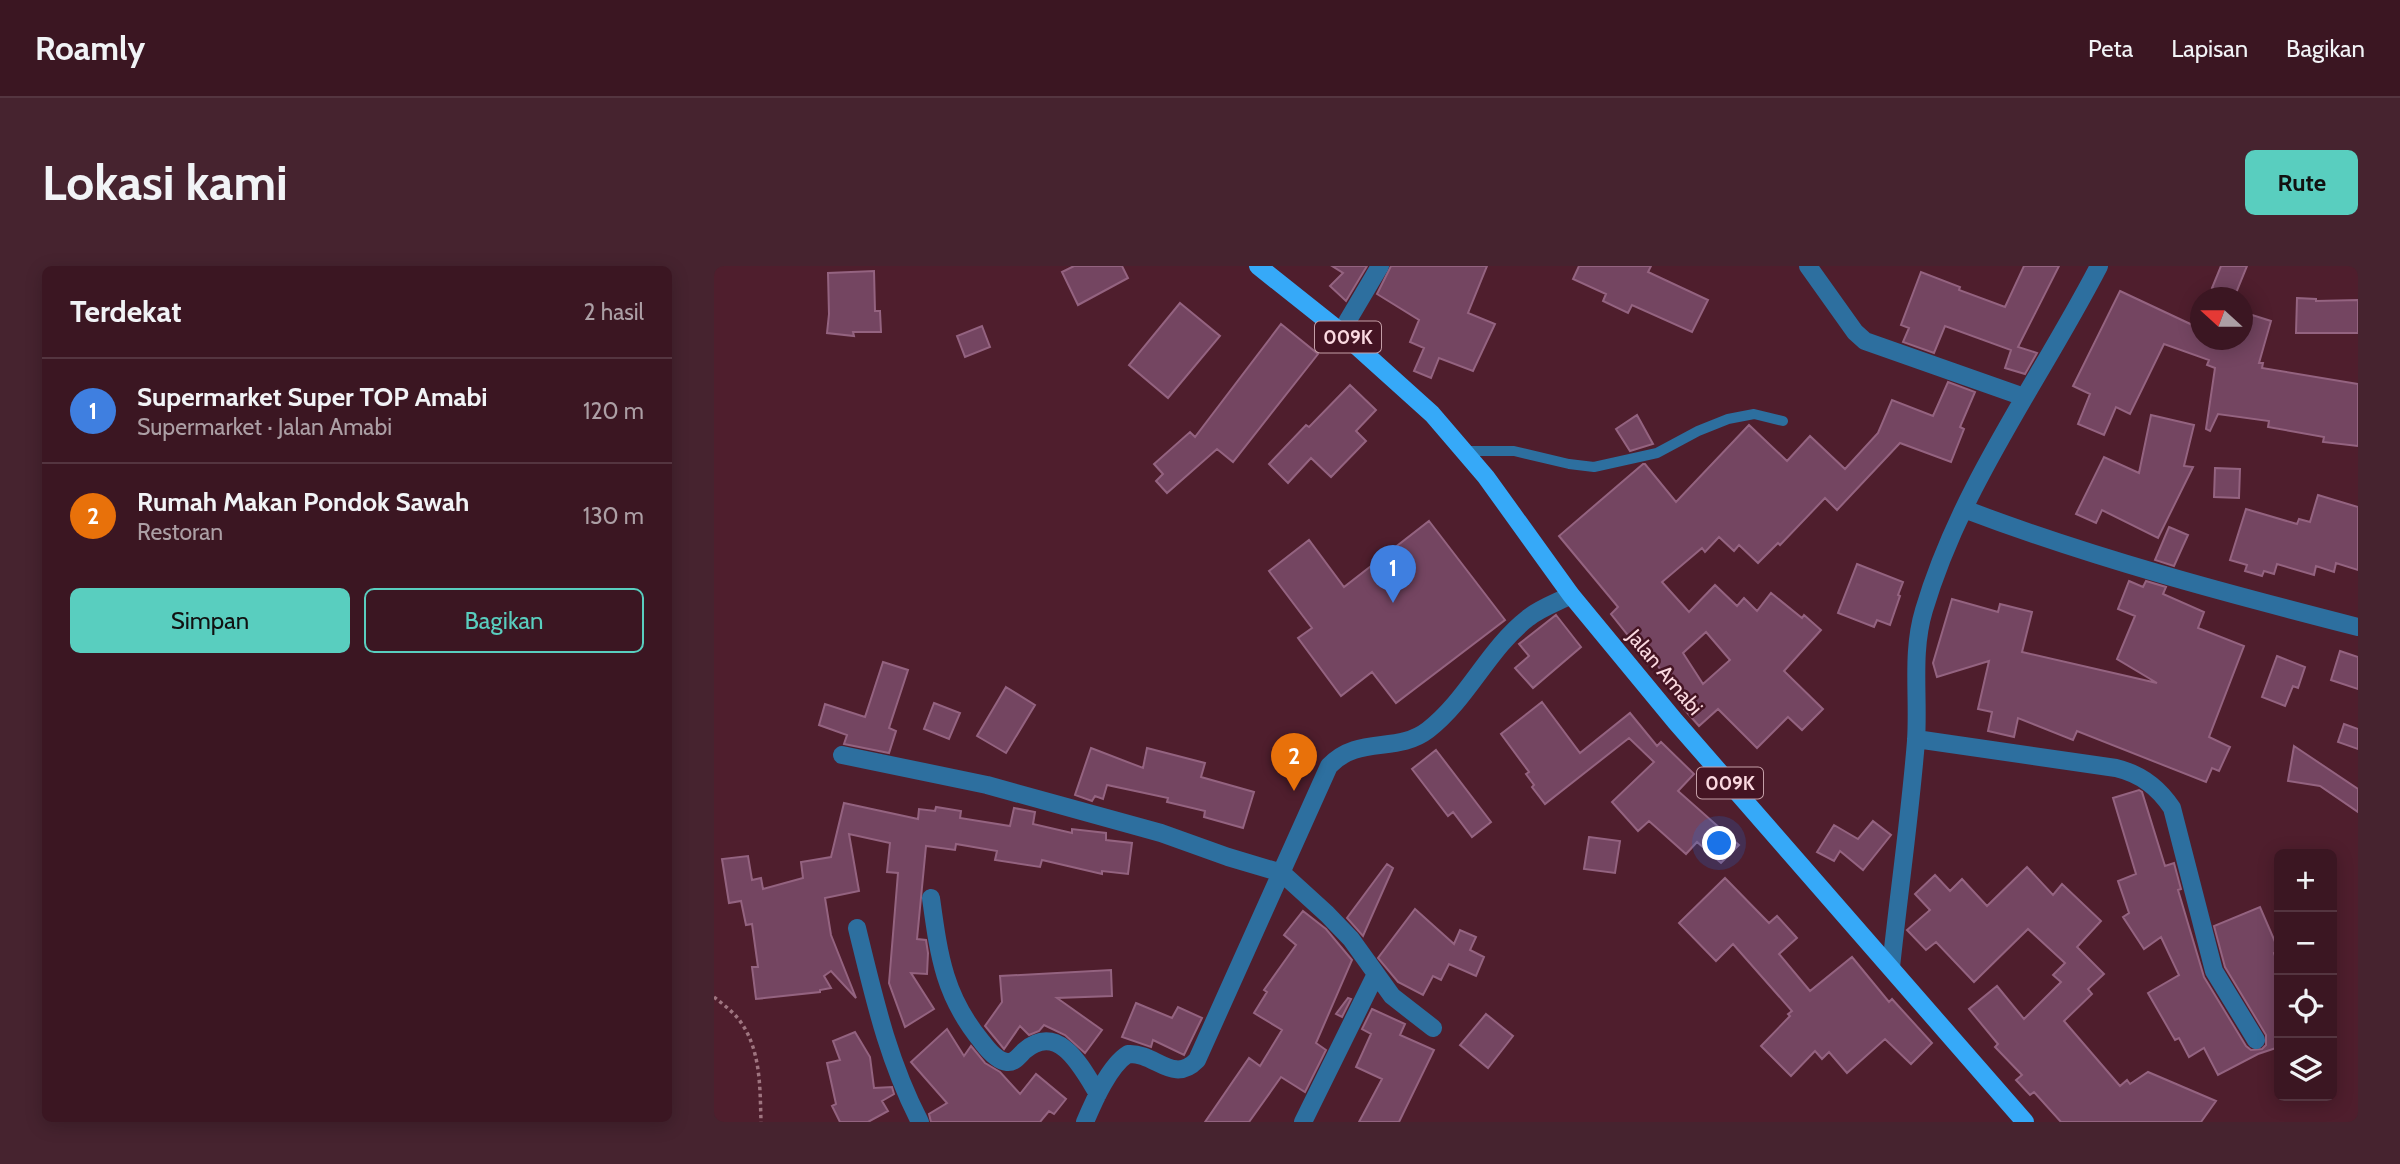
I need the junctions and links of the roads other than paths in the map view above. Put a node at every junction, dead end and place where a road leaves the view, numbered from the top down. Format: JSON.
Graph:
{"nodes":[{"id":1,"x":1258,"y":266,"type":"edge"},
{"id":2,"x":1380,"y":266,"type":"edge"},
{"id":3,"x":1808,"y":266,"type":"edge"},
{"id":4,"x":2099,"y":266,"type":"edge"},
{"id":5,"x":1341,"y":332,"type":"junction"},
{"id":6,"x":2024,"y":397,"type":"junction"},
{"id":7,"x":1783,"y":421,"type":"dead end"},
{"id":8,"x":1464,"y":451,"type":"junction"},
{"id":9,"x":1964,"y":509,"type":"junction"},
{"id":10,"x":1571,"y":595,"type":"junction"},
{"id":11,"x":2358,"y":627,"type":"edge"},
{"id":12,"x":1916,"y":739,"type":"junction"},
{"id":13,"x":842,"y":755,"type":"dead end"},
{"id":14,"x":1282,"y":873,"type":"junction"},
{"id":15,"x":930,"y":898,"type":"dead end"},
{"id":16,"x":857,"y":928,"type":"dead end"},
{"id":17,"x":1891,"y":967,"type":"junction"},
{"id":18,"x":1376,"y":976,"type":"junction"},
{"id":19,"x":1433,"y":1028,"type":"dead end"},
{"id":20,"x":2256,"y":1040,"type":"dead end"},
{"id":21,"x":1098,"y":1094,"type":"junction"},
{"id":22,"x":920,"y":1122,"type":"edge"},
{"id":23,"x":1085,"y":1122,"type":"edge"},
{"id":24,"x":1303,"y":1122,"type":"edge"},
{"id":25,"x":2025,"y":1122,"type":"edge"}],
"edges":[{"from":1,"to":5,"type":"main road","name":"Jalan Amabi","number":"009K"},
{"from":2,"to":5,"type":"street"},
{"from":3,"to":6,"type":"street"},
{"from":4,"to":6,"type":"street"},
{"from":5,"to":8,"type":"main road","name":"Jalan Amabi","number":"009K"},
{"from":6,"to":9,"type":"street"},
{"from":7,"to":8,"type":"lane"},
{"from":8,"to":10,"type":"main road","name":"Jalan Amabi","number":"009K"},
{"from":9,"to":11,"type":"street"},
{"from":9,"to":12,"type":"street"},
{"from":10,"to":14,"type":"street"},
{"from":10,"to":17,"type":"main road","name":"Jalan Amabi","number":"009K"},
{"from":12,"to":17,"type":"street"},
{"from":12,"to":20,"type":"street"},
{"from":13,"to":14,"type":"street"},
{"from":14,"to":18,"type":"street"},
{"from":14,"to":21,"type":"street"},
{"from":15,"to":21,"type":"street"},
{"from":16,"to":22,"type":"street"},
{"from":17,"to":25,"type":"main road","name":"Jalan Amabi","number":"009K"},
{"from":18,"to":19,"type":"street"},
{"from":18,"to":24,"type":"street"},
{"from":21,"to":23,"type":"street"}]}
